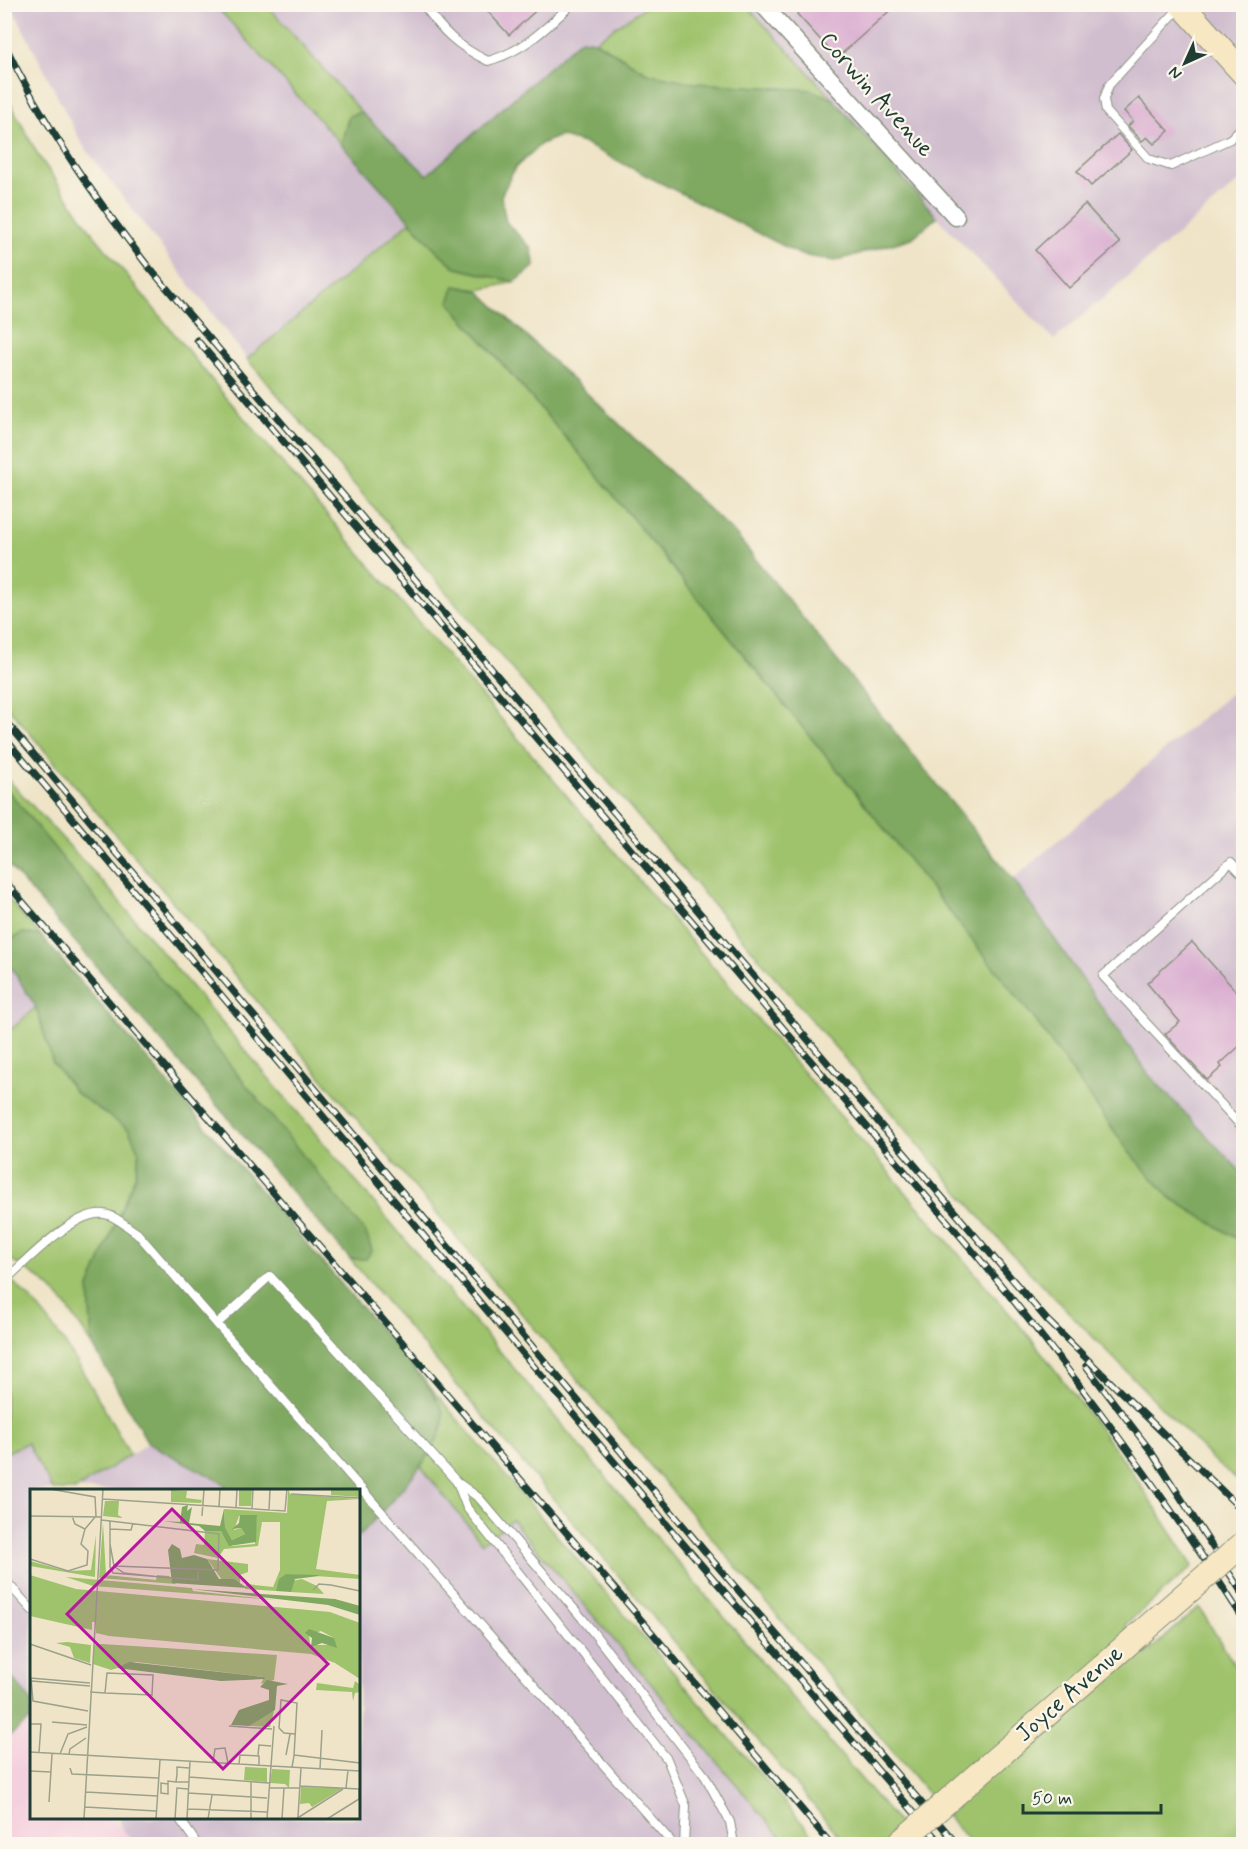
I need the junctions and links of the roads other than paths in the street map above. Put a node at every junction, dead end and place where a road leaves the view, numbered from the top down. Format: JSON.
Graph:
{"nodes":[{"id":1,"x":423,"y":4,"type":"edge"},
{"id":2,"x":572,"y":4,"type":"edge"},
{"id":3,"x":762,"y":4,"type":"edge"},
{"id":4,"x":1181,"y":5,"type":"edge"},
{"id":5,"x":1244,"y":74,"type":"edge"},
{"id":6,"x":1244,"y":125,"type":"edge"},
{"id":7,"x":956,"y":217,"type":"dead end"},
{"id":8,"x":1244,"y":876,"type":"edge"},
{"id":9,"x":1244,"y":1129,"type":"edge"},
{"id":10,"x":4,"y":1281,"type":"edge"},
{"id":11,"x":217,"y":1324,"type":"junction"},
{"id":12,"x":457,"y":1482,"type":"junction"},
{"id":13,"x":1244,"y":1543,"type":"edge"},
{"id":14,"x":4,"y":1579,"type":"edge"},
{"id":15,"x":30,"y":1608,"type":"edge"},
{"id":16,"x":180,"y":1819,"type":"edge"},
{"id":17,"x":197,"y":1845,"type":"edge"},
{"id":18,"x":673,"y":1845,"type":"edge"},
{"id":19,"x":684,"y":1845,"type":"edge"},
{"id":20,"x":734,"y":1845,"type":"edge"},
{"id":21,"x":898,"y":1845,"type":"edge"}],
"edges":[{"from":1,"to":2,"type":"lane"},
{"from":3,"to":7,"type":"street","name":"Corwin Avenue"},
{"from":4,"to":5,"type":"street"},
{"from":4,"to":6,"type":"lane"},
{"from":8,"to":9,"type":"lane"},
{"from":10,"to":11,"type":"lane"},
{"from":11,"to":12,"type":"lane"},
{"from":11,"to":18,"type":"lane"},
{"from":12,"to":19,"type":"lane"},
{"from":12,"to":20,"type":"lane"},
{"from":13,"to":21,"type":"street","name":"Joyce Avenue","bridge":true},
{"from":14,"to":15,"type":"lane"},
{"from":16,"to":17,"type":"lane"}]}
